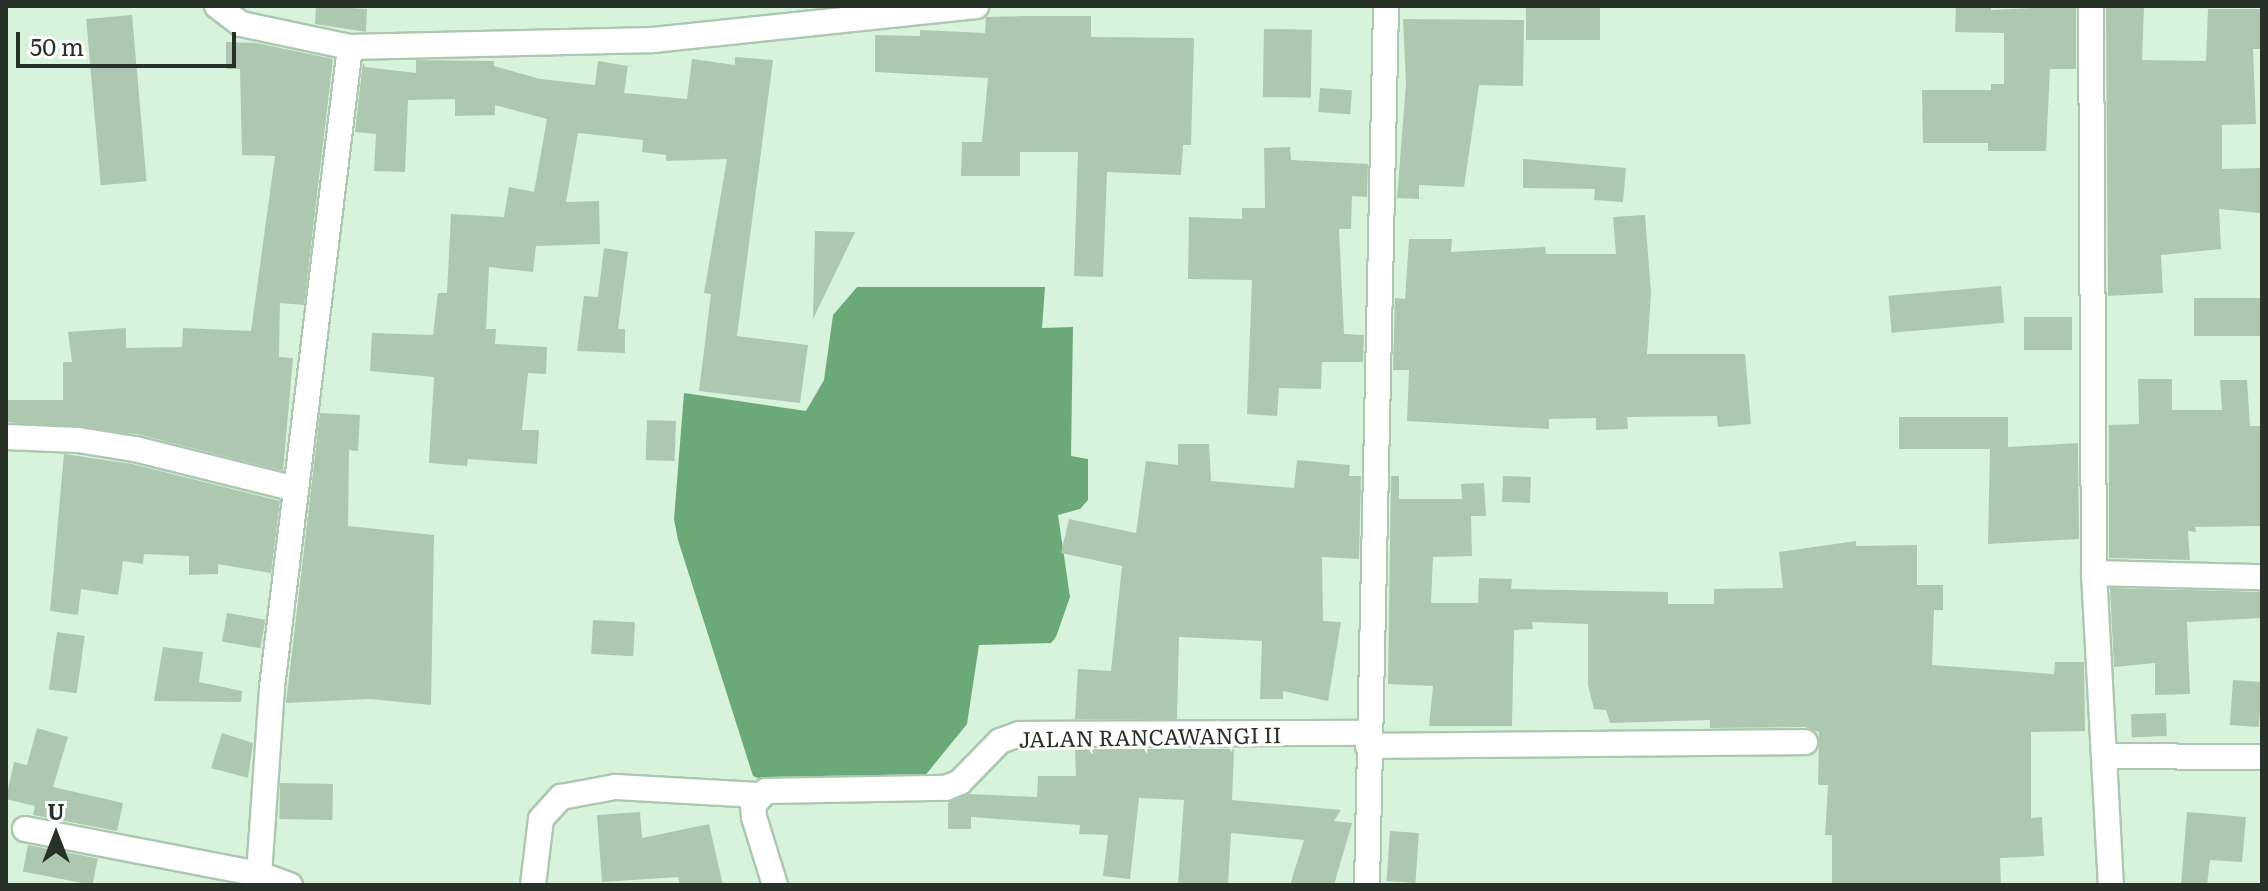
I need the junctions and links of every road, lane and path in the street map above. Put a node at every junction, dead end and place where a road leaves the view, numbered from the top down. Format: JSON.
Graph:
{"nodes":[{"id":1,"x":217,"y":6,"type":"edge"},
{"id":2,"x":976,"y":6,"type":"edge"},
{"id":3,"x":1386,"y":6,"type":"edge"},
{"id":4,"x":2091,"y":6,"type":"edge"},
{"id":5,"x":350,"y":47,"type":"junction"},
{"id":6,"x":6,"y":437,"type":"edge"},
{"id":7,"x":295,"y":489,"type":"junction"},
{"id":8,"x":2094,"y":573,"type":"junction"},
{"id":9,"x":2262,"y":577,"type":"edge"},
{"id":10,"x":1368,"y":740,"type":"junction"},
{"id":11,"x":1805,"y":742,"type":"dead end"},
{"id":12,"x":2104,"y":756,"type":"junction"},
{"id":13,"x":2262,"y":757,"type":"edge"},
{"id":14,"x":759,"y":795,"type":"junction"},
{"id":15,"x":25,"y":829,"type":"dead end"},
{"id":16,"x":259,"y":874,"type":"junction"},
{"id":17,"x":290,"y":885,"type":"edge"},
{"id":18,"x":533,"y":885,"type":"edge"},
{"id":19,"x":775,"y":885,"type":"edge"},
{"id":20,"x":1367,"y":885,"type":"edge"},
{"id":21,"x":2111,"y":885,"type":"edge"}],
"edges":[{"from":1,"to":5,"type":"street"},
{"from":2,"to":5,"type":"street"},
{"from":3,"to":10,"type":"street"},
{"from":4,"to":8,"type":"street"},
{"from":5,"to":7,"type":"street"},
{"from":6,"to":7,"type":"street"},
{"from":7,"to":16,"type":"street"},
{"from":8,"to":9,"type":"street"},
{"from":8,"to":12,"type":"street"},
{"from":10,"to":11,"type":"street","name":"JALAN RANCAWANGI II"},
{"from":10,"to":14,"type":"street","name":"JALAN RANCAWANGI II"},
{"from":10,"to":20,"type":"street"},
{"from":12,"to":13,"type":"street"},
{"from":12,"to":21,"type":"street"},
{"from":14,"to":18,"type":"street","name":"JALAN RANCAWANGI II"},
{"from":14,"to":19,"type":"street"},
{"from":15,"to":16,"type":"street"},
{"from":16,"to":17,"type":"street"}]}
